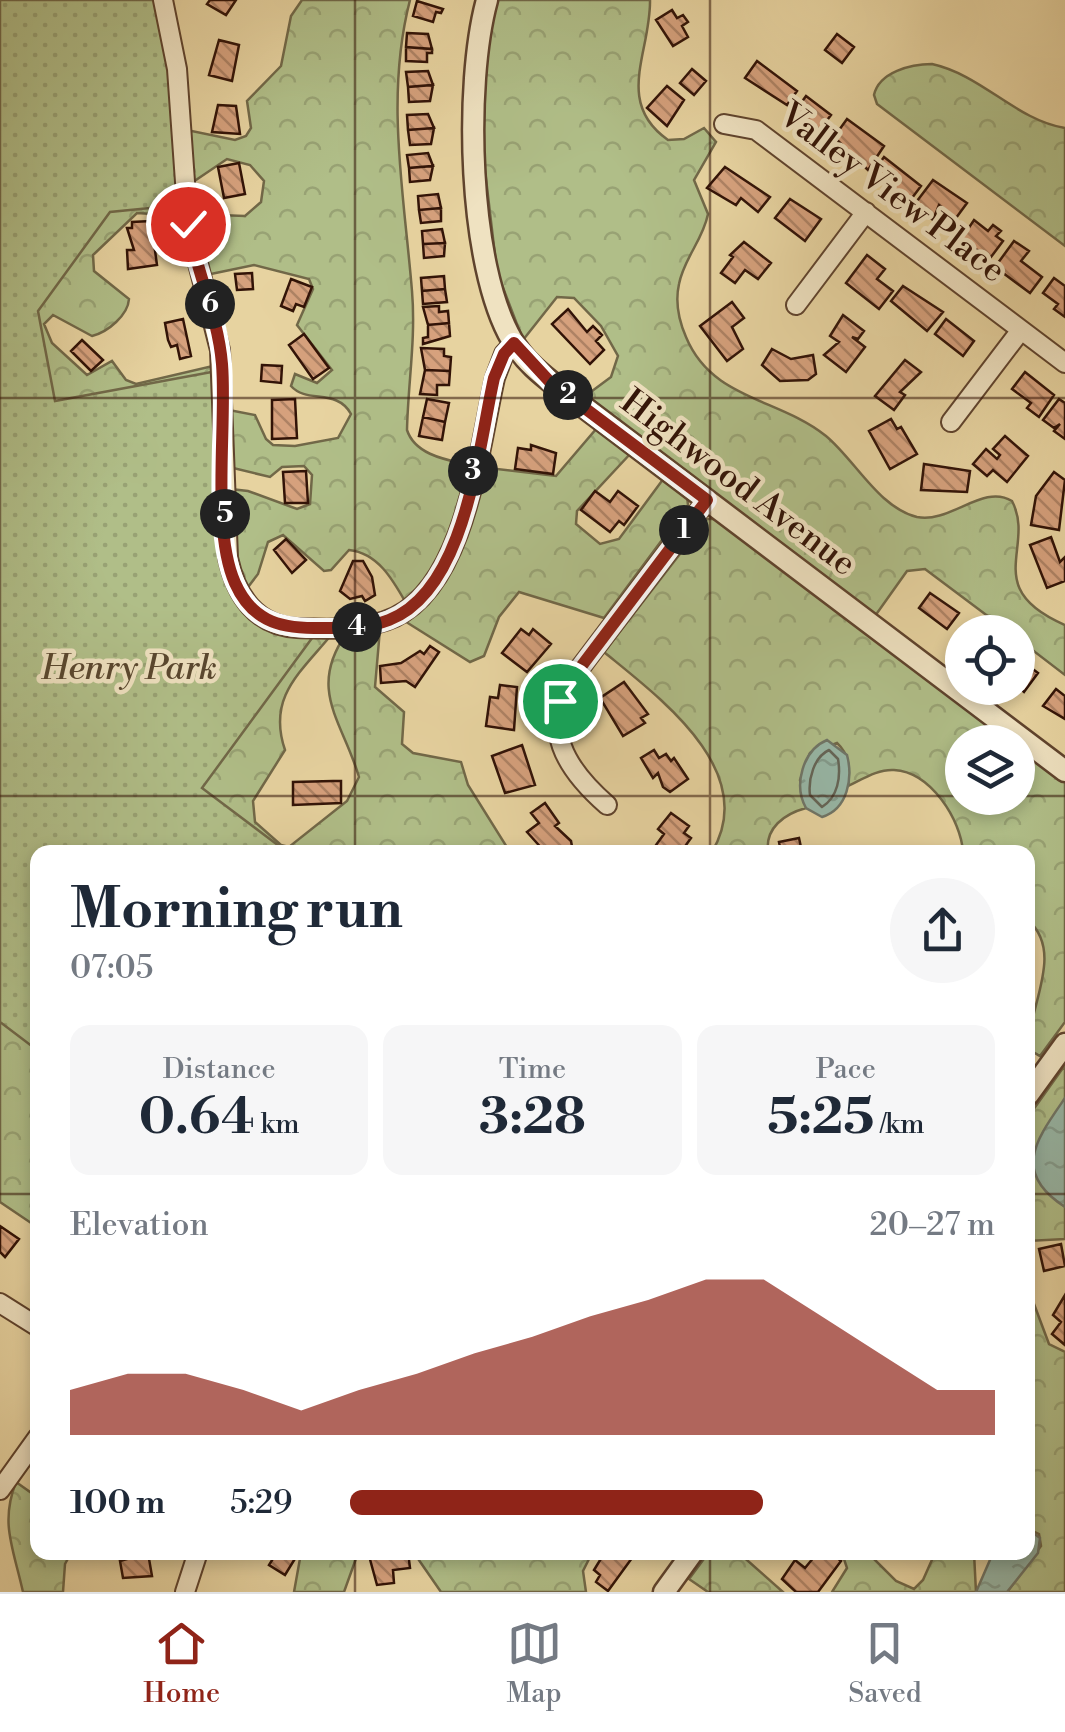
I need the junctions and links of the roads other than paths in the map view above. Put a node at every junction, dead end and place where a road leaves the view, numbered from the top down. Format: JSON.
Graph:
{"nodes":[{"id":1,"x":163,"y":0,"type":"edge"},
{"id":2,"x":487,"y":0,"type":"edge"},
{"id":3,"x":724,"y":124,"type":"dead end"},
{"id":4,"x":866,"y":212,"type":"junction"},
{"id":5,"x":796,"y":305,"type":"dead end"},
{"id":6,"x":1021,"y":330,"type":"junction"},
{"id":7,"x":514,"y":343,"type":"junction"},
{"id":8,"x":1065,"y":363,"type":"edge"},
{"id":9,"x":951,"y":422,"type":"dead end"},
{"id":10,"x":707,"y":500,"type":"junction"},
{"id":11,"x":1065,"y":771,"type":"edge"},
{"id":12,"x":607,"y":805,"type":"dead end"},
{"id":13,"x":1065,"y":1044,"type":"edge"},
{"id":14,"x":1035,"y":1085,"type":"edge"},
{"id":15,"x":0,"y":1303,"type":"edge"},
{"id":16,"x":30,"y":1322,"type":"edge"},
{"id":17,"x":30,"y":1448,"type":"edge"},
{"id":18,"x":0,"y":1490,"type":"edge"},
{"id":19,"x":195,"y":1560,"type":"edge"},
{"id":20,"x":687,"y":1560,"type":"edge"},
{"id":21,"x":185,"y":1592,"type":"edge"},
{"id":22,"x":664,"y":1592,"type":"edge"}],
"edges":[{"from":1,"to":7,"type":"street"},
{"from":2,"to":7,"type":"street","name":"Highwood Avenue"},
{"from":3,"to":4,"type":"street","name":"Valley View Place"},
{"from":4,"to":5,"type":"street"},
{"from":4,"to":6,"type":"street","name":"Valley View Place"},
{"from":6,"to":8,"type":"street","name":"Valley View Place"},
{"from":6,"to":9,"type":"street"},
{"from":7,"to":10,"type":"street","name":"Highwood Avenue"},
{"from":10,"to":11,"type":"street","name":"Highwood Avenue"},
{"from":10,"to":12,"type":"street"},
{"from":13,"to":14,"type":"street"},
{"from":15,"to":16,"type":"street"},
{"from":17,"to":18,"type":"street"},
{"from":19,"to":21,"type":"street"},
{"from":20,"to":22,"type":"street"}]}
